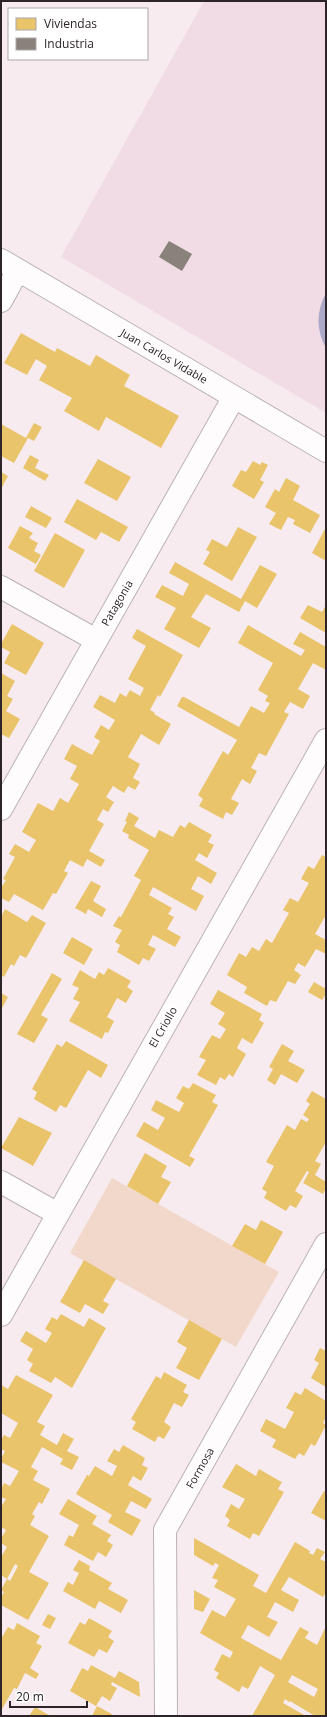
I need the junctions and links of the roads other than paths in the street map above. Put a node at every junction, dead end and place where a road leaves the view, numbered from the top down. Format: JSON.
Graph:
{"nodes":[{"id":1,"x":10,"y":265,"type":"edge"},
{"id":2,"x":1,"y":301,"type":"edge"},
{"id":3,"x":234,"y":397,"type":"junction"},
{"id":4,"x":326,"y":451,"type":"edge"},
{"id":5,"x":1,"y":587,"type":"edge"},
{"id":6,"x":96,"y":640,"type":"junction"},
{"id":7,"x":326,"y":740,"type":"edge"},
{"id":8,"x":320,"y":766,"type":"edge"},
{"id":9,"x":1,"y":809,"type":"edge"},
{"id":10,"x":1,"y":1182,"type":"edge"},
{"id":11,"x":58,"y":1214,"type":"junction"},
{"id":12,"x":326,"y":1244,"type":"edge"},
{"id":13,"x":1,"y":1315,"type":"edge"},
{"id":14,"x":166,"y":1716,"type":"edge"}],
"edges":[{"from":1,"to":2,"type":"street"},
{"from":1,"to":3,"type":"street","name":"Juan Carlos Vidable"},
{"from":3,"to":4,"type":"street","name":"Juan Carlos Vidable"},
{"from":3,"to":6,"type":"street","name":"Patagonia"},
{"from":5,"to":6,"type":"street"},
{"from":6,"to":9,"type":"street","name":"Patagonia"},
{"from":7,"to":8,"type":"street","name":"El Criollo"},
{"from":8,"to":11,"type":"street","name":"El Criollo"},
{"from":10,"to":11,"type":"street"},
{"from":11,"to":13,"type":"street","name":"El Criollo"},
{"from":12,"to":14,"type":"street","name":"Formosa"}]}
